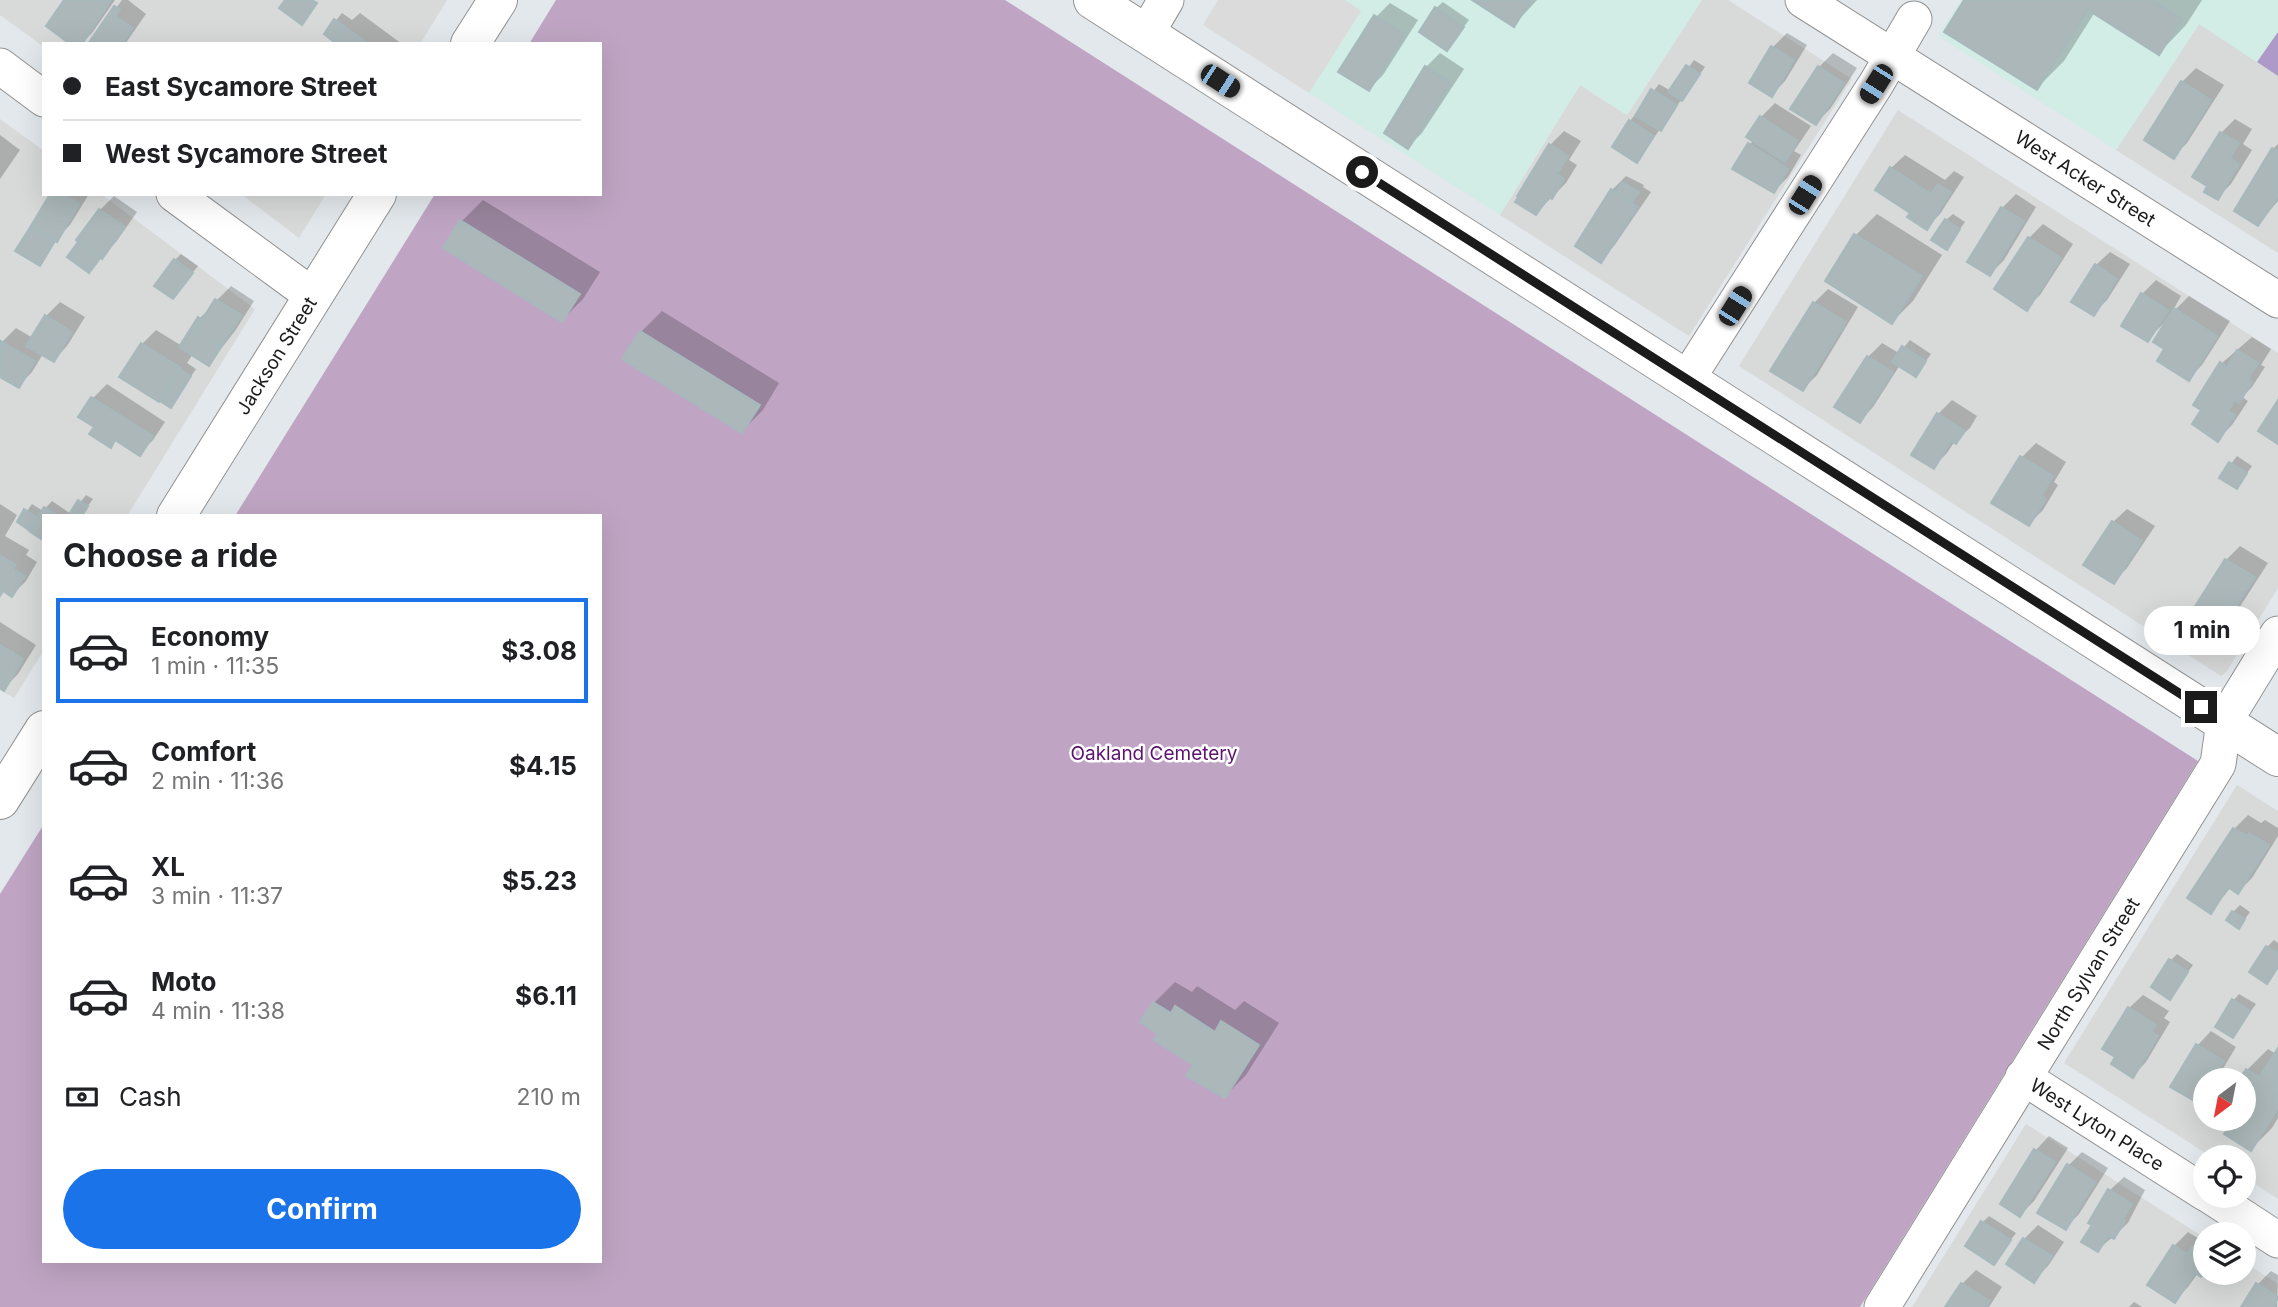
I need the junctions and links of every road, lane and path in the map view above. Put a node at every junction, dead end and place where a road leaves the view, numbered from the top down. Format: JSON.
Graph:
{"nodes":[{"id":1,"x":498,"y":0,"type":"edge"},
{"id":2,"x":1093,"y":0,"type":"edge"},
{"id":3,"x":1166,"y":0,"type":"edge"},
{"id":4,"x":1802,"y":0,"type":"edge"},
{"id":5,"x":1914,"y":19,"type":"dead end"},
{"id":6,"x":1146,"y":34,"type":"junction"},
{"id":7,"x":471,"y":42,"type":"edge"},
{"id":8,"x":1892,"y":58,"type":"junction"},
{"id":9,"x":0,"y":66,"type":"edge"},
{"id":10,"x":42,"y":98,"type":"edge"},
{"id":11,"x":177,"y":196,"type":"edge"},
{"id":12,"x":376,"y":196,"type":"edge"},
{"id":13,"x":313,"y":296,"type":"junction"},
{"id":14,"x":2278,"y":300,"type":"edge"},
{"id":15,"x":1687,"y":379,"type":"junction"},
{"id":16,"x":177,"y":514,"type":"edge"},
{"id":17,"x":2278,"y":634,"type":"edge"},
{"id":18,"x":2224,"y":722,"type":"junction"},
{"id":19,"x":23,"y":743,"type":"edge"},
{"id":20,"x":2278,"y":757,"type":"edge"},
{"id":21,"x":0,"y":800,"type":"edge"},
{"id":22,"x":2023,"y":1077,"type":"junction"},
{"id":23,"x":2193,"y":1185,"type":"edge"},
{"id":24,"x":2229,"y":1208,"type":"edge"},
{"id":25,"x":2278,"y":1240,"type":"edge"},
{"id":26,"x":1882,"y":1307,"type":"edge"}],
"edges":[{"from":1,"to":7,"type":"street"},
{"from":2,"to":6,"type":"street"},
{"from":3,"to":6,"type":"street"},
{"from":4,"to":8,"type":"street","name":"West Acker Street"},
{"from":5,"to":8,"type":"street"},
{"from":6,"to":15,"type":"street"},
{"from":8,"to":14,"type":"street","name":"West Acker Street"},
{"from":8,"to":15,"type":"street"},
{"from":9,"to":10,"type":"street"},
{"from":11,"to":13,"type":"street"},
{"from":12,"to":13,"type":"street","name":"Jackson Street"},
{"from":13,"to":16,"type":"street","name":"Jackson Street"},
{"from":15,"to":18,"type":"street"},
{"from":17,"to":18,"type":"street","name":"North Sylvan Street"},
{"from":18,"to":20,"type":"street"},
{"from":18,"to":22,"type":"street","name":"North Sylvan Street"},
{"from":19,"to":21,"type":"street"},
{"from":22,"to":23,"type":"street","name":"West Lyton Place"},
{"from":22,"to":26,"type":"street","name":"North Sylvan Street"},
{"from":24,"to":25,"type":"street","name":"West Lyton Place"}]}
